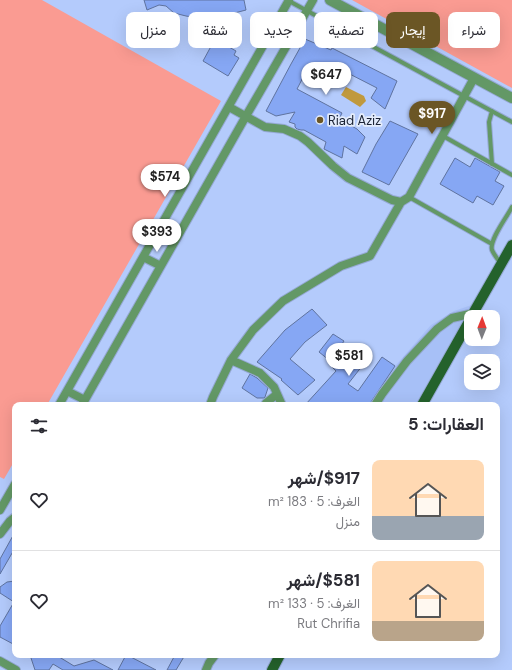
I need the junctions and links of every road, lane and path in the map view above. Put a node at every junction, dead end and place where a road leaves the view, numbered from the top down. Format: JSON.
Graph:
{"nodes":[{"id":1,"x":289,"y":0,"type":"edge"},
{"id":2,"x":313,"y":0,"type":"edge"},
{"id":3,"x":330,"y":0,"type":"edge"},
{"id":4,"x":307,"y":11,"type":"junction"},
{"id":5,"x":474,"y":78,"type":"junction"},
{"id":6,"x":464,"y":96,"type":"junction"},
{"id":7,"x":512,"y":98,"type":"edge"},
{"id":8,"x":229,"y":107,"type":"junction"},
{"id":9,"x":492,"y":111,"type":"junction"},
{"id":10,"x":246,"y":116,"type":"junction"},
{"id":11,"x":512,"y":122,"type":"edge"},
{"id":12,"x":442,"y":136,"type":"junction"},
{"id":13,"x":492,"y":164,"type":"junction"},
{"id":14,"x":512,"y":175,"type":"edge"},
{"id":15,"x":409,"y":197,"type":"junction"},
{"id":16,"x":401,"y":202,"type":"junction"},
{"id":17,"x":512,"y":207,"type":"edge"},
{"id":18,"x":492,"y":244,"type":"junction"},
{"id":19,"x":512,"y":245,"type":"edge"},
{"id":20,"x":143,"y":257,"type":"junction"},
{"id":21,"x":501,"y":264,"type":"junction"},
{"id":22,"x":161,"y":266,"type":"junction"},
{"id":23,"x":475,"y":310,"type":"edge"},
{"id":24,"x":464,"y":317,"type":"edge"},
{"id":25,"x":464,"y":330,"type":"edge"},
{"id":26,"x":231,"y":360,"type":"junction"},
{"id":27,"x":67,"y":391,"type":"junction"},
{"id":28,"x":277,"y":394,"type":"junction"},
{"id":29,"x":61,"y":402,"type":"edge"},
{"id":30,"x":83,"y":402,"type":"edge"},
{"id":31,"x":85,"y":402,"type":"edge"},
{"id":32,"x":211,"y":402,"type":"edge"},
{"id":33,"x":267,"y":402,"type":"edge"},
{"id":34,"x":281,"y":402,"type":"edge"},
{"id":35,"x":377,"y":402,"type":"edge"},
{"id":36,"x":424,"y":402,"type":"edge"},
{"id":37,"x":12,"y":489,"type":"edge"},
{"id":38,"x":0,"y":510,"type":"edge"},
{"id":39,"x":12,"y":519,"type":"edge"},
{"id":40,"x":0,"y":534,"type":"edge"},
{"id":41,"x":212,"y":658,"type":"edge"},
{"id":42,"x":278,"y":658,"type":"edge"},
{"id":43,"x":0,"y":661,"type":"edge"},
{"id":44,"x":16,"y":670,"type":"edge"},
{"id":45,"x":206,"y":670,"type":"edge"},
{"id":46,"x":272,"y":670,"type":"edge"}],
"edges":[{"from":1,"to":4,"type":"lane"},
{"from":1,"to":8,"type":"street"},
{"from":2,"to":4,"type":"street"},
{"from":3,"to":5,"type":"street"},
{"from":4,"to":6,"type":"lane"},
{"from":4,"to":10,"type":"street"},
{"from":5,"to":6,"type":"street"},
{"from":5,"to":7,"type":"street"},
{"from":6,"to":9,"type":"lane"},
{"from":6,"to":12,"type":"street"},
{"from":8,"to":10,"type":"street"},
{"from":8,"to":20,"type":"street"},
{"from":9,"to":11,"type":"lane"},
{"from":9,"to":13,"type":"lane"},
{"from":10,"to":16,"type":"street"},
{"from":10,"to":22,"type":"street"},
{"from":12,"to":13,"type":"lane"},
{"from":12,"to":15,"type":"street"},
{"from":13,"to":14,"type":"lane"},
{"from":15,"to":16,"type":"street"},
{"from":15,"to":18,"type":"lane"},
{"from":16,"to":26,"type":"street"},
{"from":17,"to":18,"type":"lane"},
{"from":18,"to":21,"type":"lane"},
{"from":19,"to":21,"type":"main road"},
{"from":20,"to":22,"type":"street"},
{"from":20,"to":27,"type":"street"},
{"from":21,"to":23,"type":"main road"},
{"from":22,"to":31,"type":"street"},
{"from":24,"to":35,"type":"street"},
{"from":25,"to":36,"type":"main road"},
{"from":26,"to":28,"type":"street"},
{"from":26,"to":32,"type":"street"},
{"from":27,"to":29,"type":"street"},
{"from":27,"to":30,"type":"street"},
{"from":28,"to":33,"type":"street"},
{"from":28,"to":34,"type":"street"},
{"from":37,"to":38,"type":"street"},
{"from":39,"to":40,"type":"street"},
{"from":41,"to":45,"type":"street"},
{"from":42,"to":46,"type":"main road"},
{"from":43,"to":44,"type":"street"}]}
